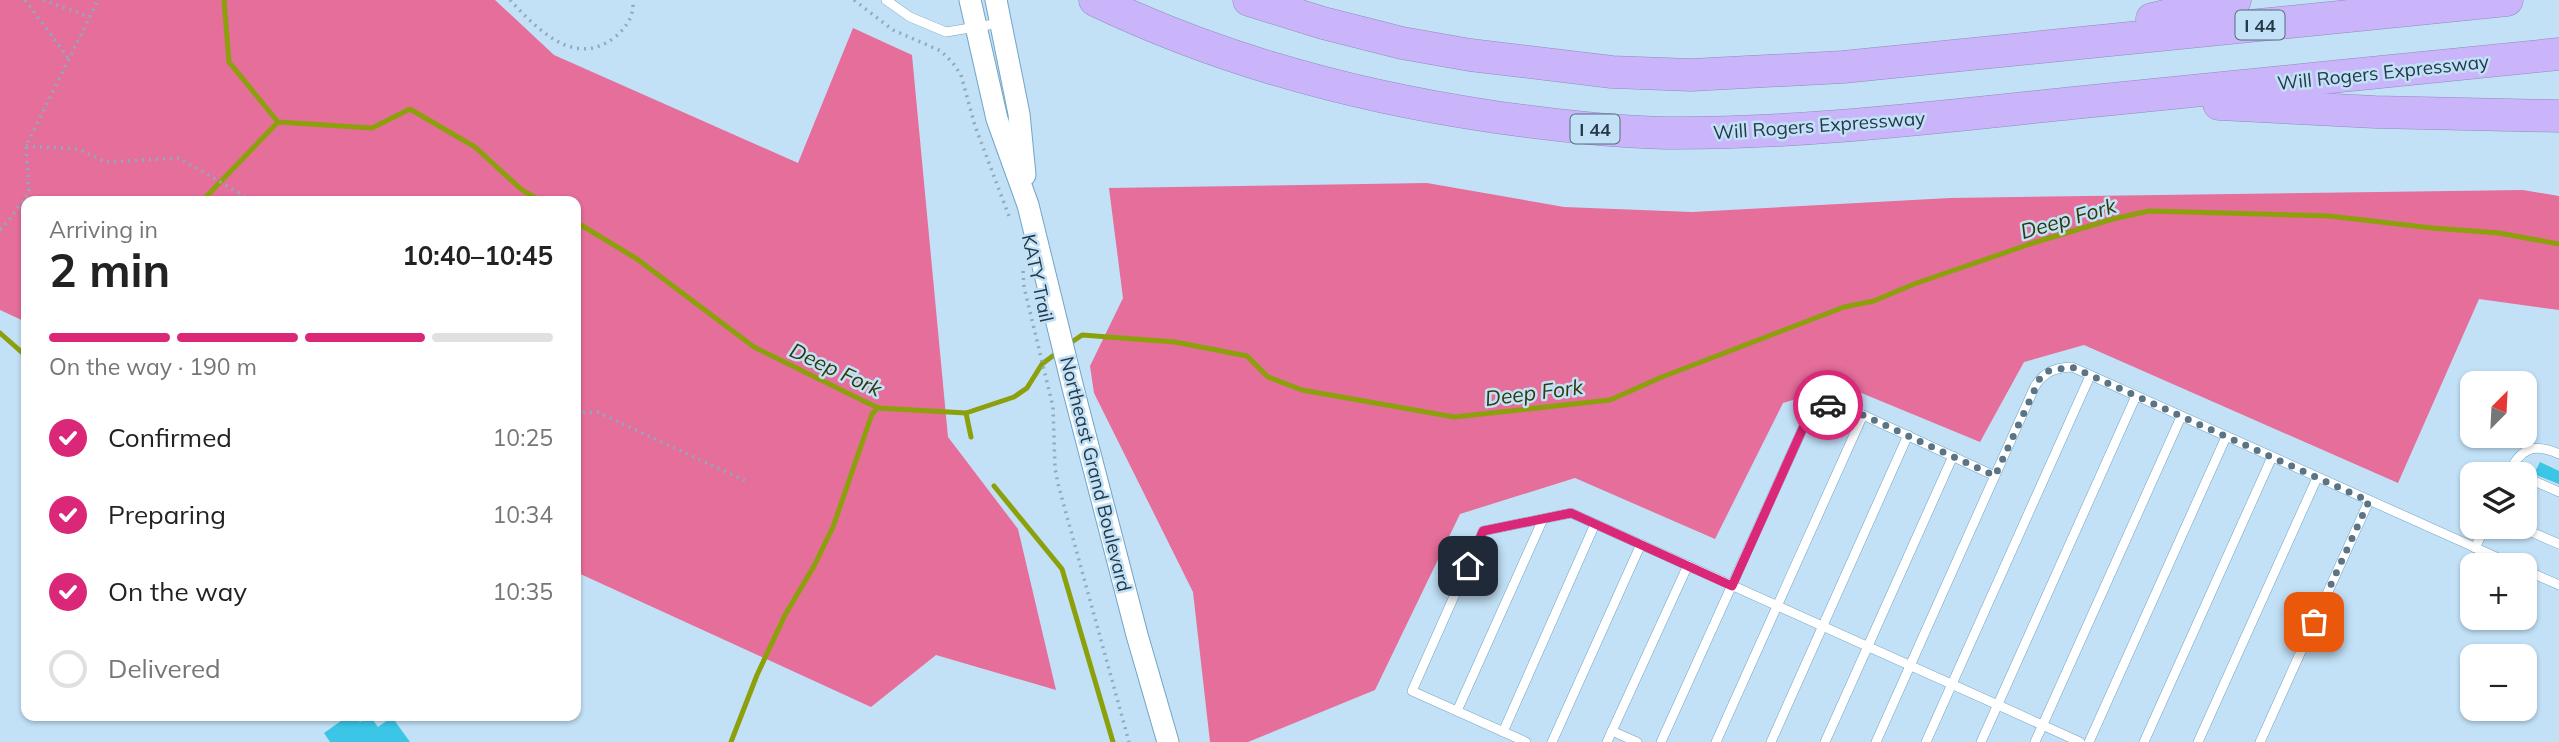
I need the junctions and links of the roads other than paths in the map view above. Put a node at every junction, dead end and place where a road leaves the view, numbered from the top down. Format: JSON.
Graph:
{"nodes":[{"id":1,"x":886,"y":0,"type":"edge"},
{"id":2,"x":970,"y":0,"type":"edge"},
{"id":3,"x":996,"y":0,"type":"edge"},
{"id":4,"x":1095,"y":0,"type":"edge"},
{"id":5,"x":1249,"y":0,"type":"edge"},
{"id":6,"x":2235,"y":0,"type":"edge"},
{"id":7,"x":2507,"y":0,"type":"edge"},
{"id":8,"x":1000,"y":23,"type":"junction"},
{"id":9,"x":974,"y":27,"type":"junction"},
{"id":10,"x":2014,"y":50,"type":"junction"},
{"id":11,"x":2559,"y":54,"type":"edge"},
{"id":12,"x":2113,"y":99,"type":"junction"},
{"id":13,"x":2559,"y":116,"type":"edge"},
{"id":14,"x":1028,"y":205,"type":"junction"},
{"id":15,"x":2090,"y":376,"type":"junction"},
{"id":16,"x":2136,"y":396,"type":"junction"},
{"id":17,"x":1863,"y":415,"type":"junction"},
{"id":18,"x":2181,"y":416,"type":"junction"},
{"id":19,"x":1908,"y":435,"type":"junction"},
{"id":20,"x":2226,"y":437,"type":"junction"},
{"id":21,"x":2559,"y":454,"type":"edge"},
{"id":22,"x":1954,"y":456,"type":"junction"},
{"id":23,"x":2272,"y":457,"type":"junction"},
{"id":24,"x":2518,"y":462,"type":"edge"},
{"id":25,"x":1995,"y":476,"type":"junction"},
{"id":26,"x":2317,"y":478,"type":"junction"},
{"id":27,"x":2537,"y":482,"type":"edge"},
{"id":28,"x":2559,"y":492,"type":"edge"},
{"id":29,"x":2369,"y":501,"type":"junction"},
{"id":30,"x":1544,"y":519,"type":"junction"},
{"id":31,"x":1595,"y":524,"type":"junction"},
{"id":32,"x":2537,"y":534,"type":"edge"},
{"id":33,"x":2479,"y":539,"type":"edge"},
{"id":34,"x":1641,"y":544,"type":"junction"},
{"id":35,"x":2559,"y":544,"type":"edge"},
{"id":36,"x":2475,"y":548,"type":"junction"},
{"id":37,"x":2486,"y":553,"type":"edge"},
{"id":38,"x":1688,"y":565,"type":"junction"},
{"id":39,"x":2537,"y":575,"type":"edge"},
{"id":40,"x":2559,"y":585,"type":"edge"},
{"id":41,"x":1732,"y":586,"type":"junction"},
{"id":42,"x":1777,"y":605,"type":"junction"},
{"id":43,"x":1823,"y":626,"type":"junction"},
{"id":44,"x":1868,"y":647,"type":"junction"},
{"id":45,"x":1910,"y":666,"type":"junction"},
{"id":46,"x":1952,"y":684,"type":"junction"},
{"id":47,"x":1997,"y":705,"type":"junction"},
{"id":48,"x":1457,"y":711,"type":"junction"},
{"id":49,"x":2043,"y":725,"type":"junction"},
{"id":50,"x":1612,"y":731,"type":"junction"},
{"id":51,"x":1503,"y":732,"type":"junction"},
{"id":52,"x":1168,"y":742,"type":"edge"},
{"id":53,"x":1526,"y":742,"type":"edge"},
{"id":54,"x":1552,"y":742,"type":"edge"},
{"id":55,"x":1607,"y":742,"type":"edge"},
{"id":56,"x":1637,"y":742,"type":"edge"},
{"id":57,"x":1661,"y":742,"type":"edge"},
{"id":58,"x":1716,"y":742,"type":"edge"},
{"id":59,"x":1770,"y":742,"type":"edge"},
{"id":60,"x":1825,"y":742,"type":"edge"},
{"id":61,"x":1875,"y":742,"type":"edge"},
{"id":62,"x":1926,"y":742,"type":"edge"},
{"id":63,"x":1980,"y":742,"type":"edge"},
{"id":64,"x":2035,"y":742,"type":"edge"},
{"id":65,"x":2080,"y":742,"type":"edge"},
{"id":66,"x":2090,"y":742,"type":"edge"},
{"id":67,"x":2144,"y":742,"type":"edge"},
{"id":68,"x":2198,"y":742,"type":"edge"},
{"id":69,"x":2260,"y":742,"type":"edge"}],
"edges":[{"from":1,"to":9,"type":"lane"},
{"from":2,"to":9,"type":"street","name":"Northeast Grand Boulevard"},
{"from":3,"to":8,"type":"street","name":"Northeast Grand Boulevard"},
{"from":4,"to":12,"type":"highway","name":"Will Rogers Expressway","number":"I 44"},
{"from":5,"to":10,"type":"highway","number":"I 44"},
{"from":6,"to":10,"type":"highway"},
{"from":7,"to":10,"type":"highway","number":"I 44"},
{"from":8,"to":9,"type":"lane"},
{"from":8,"to":14,"type":"street","name":"Northeast Grand Boulevard"},
{"from":9,"to":14,"type":"street","name":"Northeast Grand Boulevard"},
{"from":11,"to":12,"type":"highway","name":"Will Rogers Expressway","number":"I 44"},
{"from":12,"to":13,"type":"highway"},
{"from":14,"to":52,"type":"street","name":"Northeast Grand Boulevard"},
{"from":15,"to":16,"type":"lane"},
{"from":15,"to":25,"type":"lane"},
{"from":15,"to":46,"type":"lane"},
{"from":16,"to":18,"type":"lane"},
{"from":16,"to":47,"type":"lane"},
{"from":17,"to":19,"type":"lane"},
{"from":17,"to":41,"type":"lane"},
{"from":17,"to":42,"type":"lane"},
{"from":18,"to":20,"type":"lane"},
{"from":18,"to":49,"type":"lane"},
{"from":19,"to":22,"type":"lane"},
{"from":19,"to":43,"type":"lane"},
{"from":20,"to":23,"type":"lane"},
{"from":20,"to":66,"type":"lane"},
{"from":21,"to":24,"type":"lane"},
{"from":22,"to":25,"type":"lane"},
{"from":22,"to":44,"type":"lane"},
{"from":23,"to":26,"type":"lane"},
{"from":23,"to":67,"type":"lane"},
{"from":25,"to":45,"type":"lane"},
{"from":26,"to":29,"type":"lane"},
{"from":26,"to":68,"type":"lane"},
{"from":27,"to":28,"type":"lane"},
{"from":29,"to":36,"type":"lane"},
{"from":29,"to":69,"type":"lane"},
{"from":30,"to":31,"type":"lane"},
{"from":30,"to":48,"type":"lane"},
{"from":30,"to":48,"type":"lane"},
{"from":31,"to":34,"type":"lane"},
{"from":31,"to":51,"type":"lane"},
{"from":32,"to":35,"type":"lane"},
{"from":33,"to":36,"type":"lane"},
{"from":34,"to":38,"type":"lane"},
{"from":34,"to":54,"type":"lane"},
{"from":36,"to":37,"type":"lane"},
{"from":38,"to":41,"type":"lane"},
{"from":38,"to":50,"type":"lane"},
{"from":39,"to":40,"type":"lane"},
{"from":41,"to":42,"type":"lane"},
{"from":41,"to":57,"type":"lane"},
{"from":42,"to":43,"type":"lane"},
{"from":42,"to":58,"type":"lane"},
{"from":43,"to":44,"type":"lane"},
{"from":43,"to":59,"type":"lane"},
{"from":44,"to":45,"type":"lane"},
{"from":44,"to":60,"type":"lane"},
{"from":45,"to":46,"type":"lane"},
{"from":45,"to":61,"type":"lane"},
{"from":46,"to":47,"type":"lane"},
{"from":46,"to":62,"type":"lane"},
{"from":47,"to":49,"type":"lane"},
{"from":47,"to":63,"type":"lane"},
{"from":48,"to":51,"type":"lane"},
{"from":49,"to":64,"type":"lane"},
{"from":49,"to":65,"type":"lane"},
{"from":50,"to":55,"type":"lane"},
{"from":50,"to":56,"type":"lane"},
{"from":51,"to":53,"type":"lane"}]}
